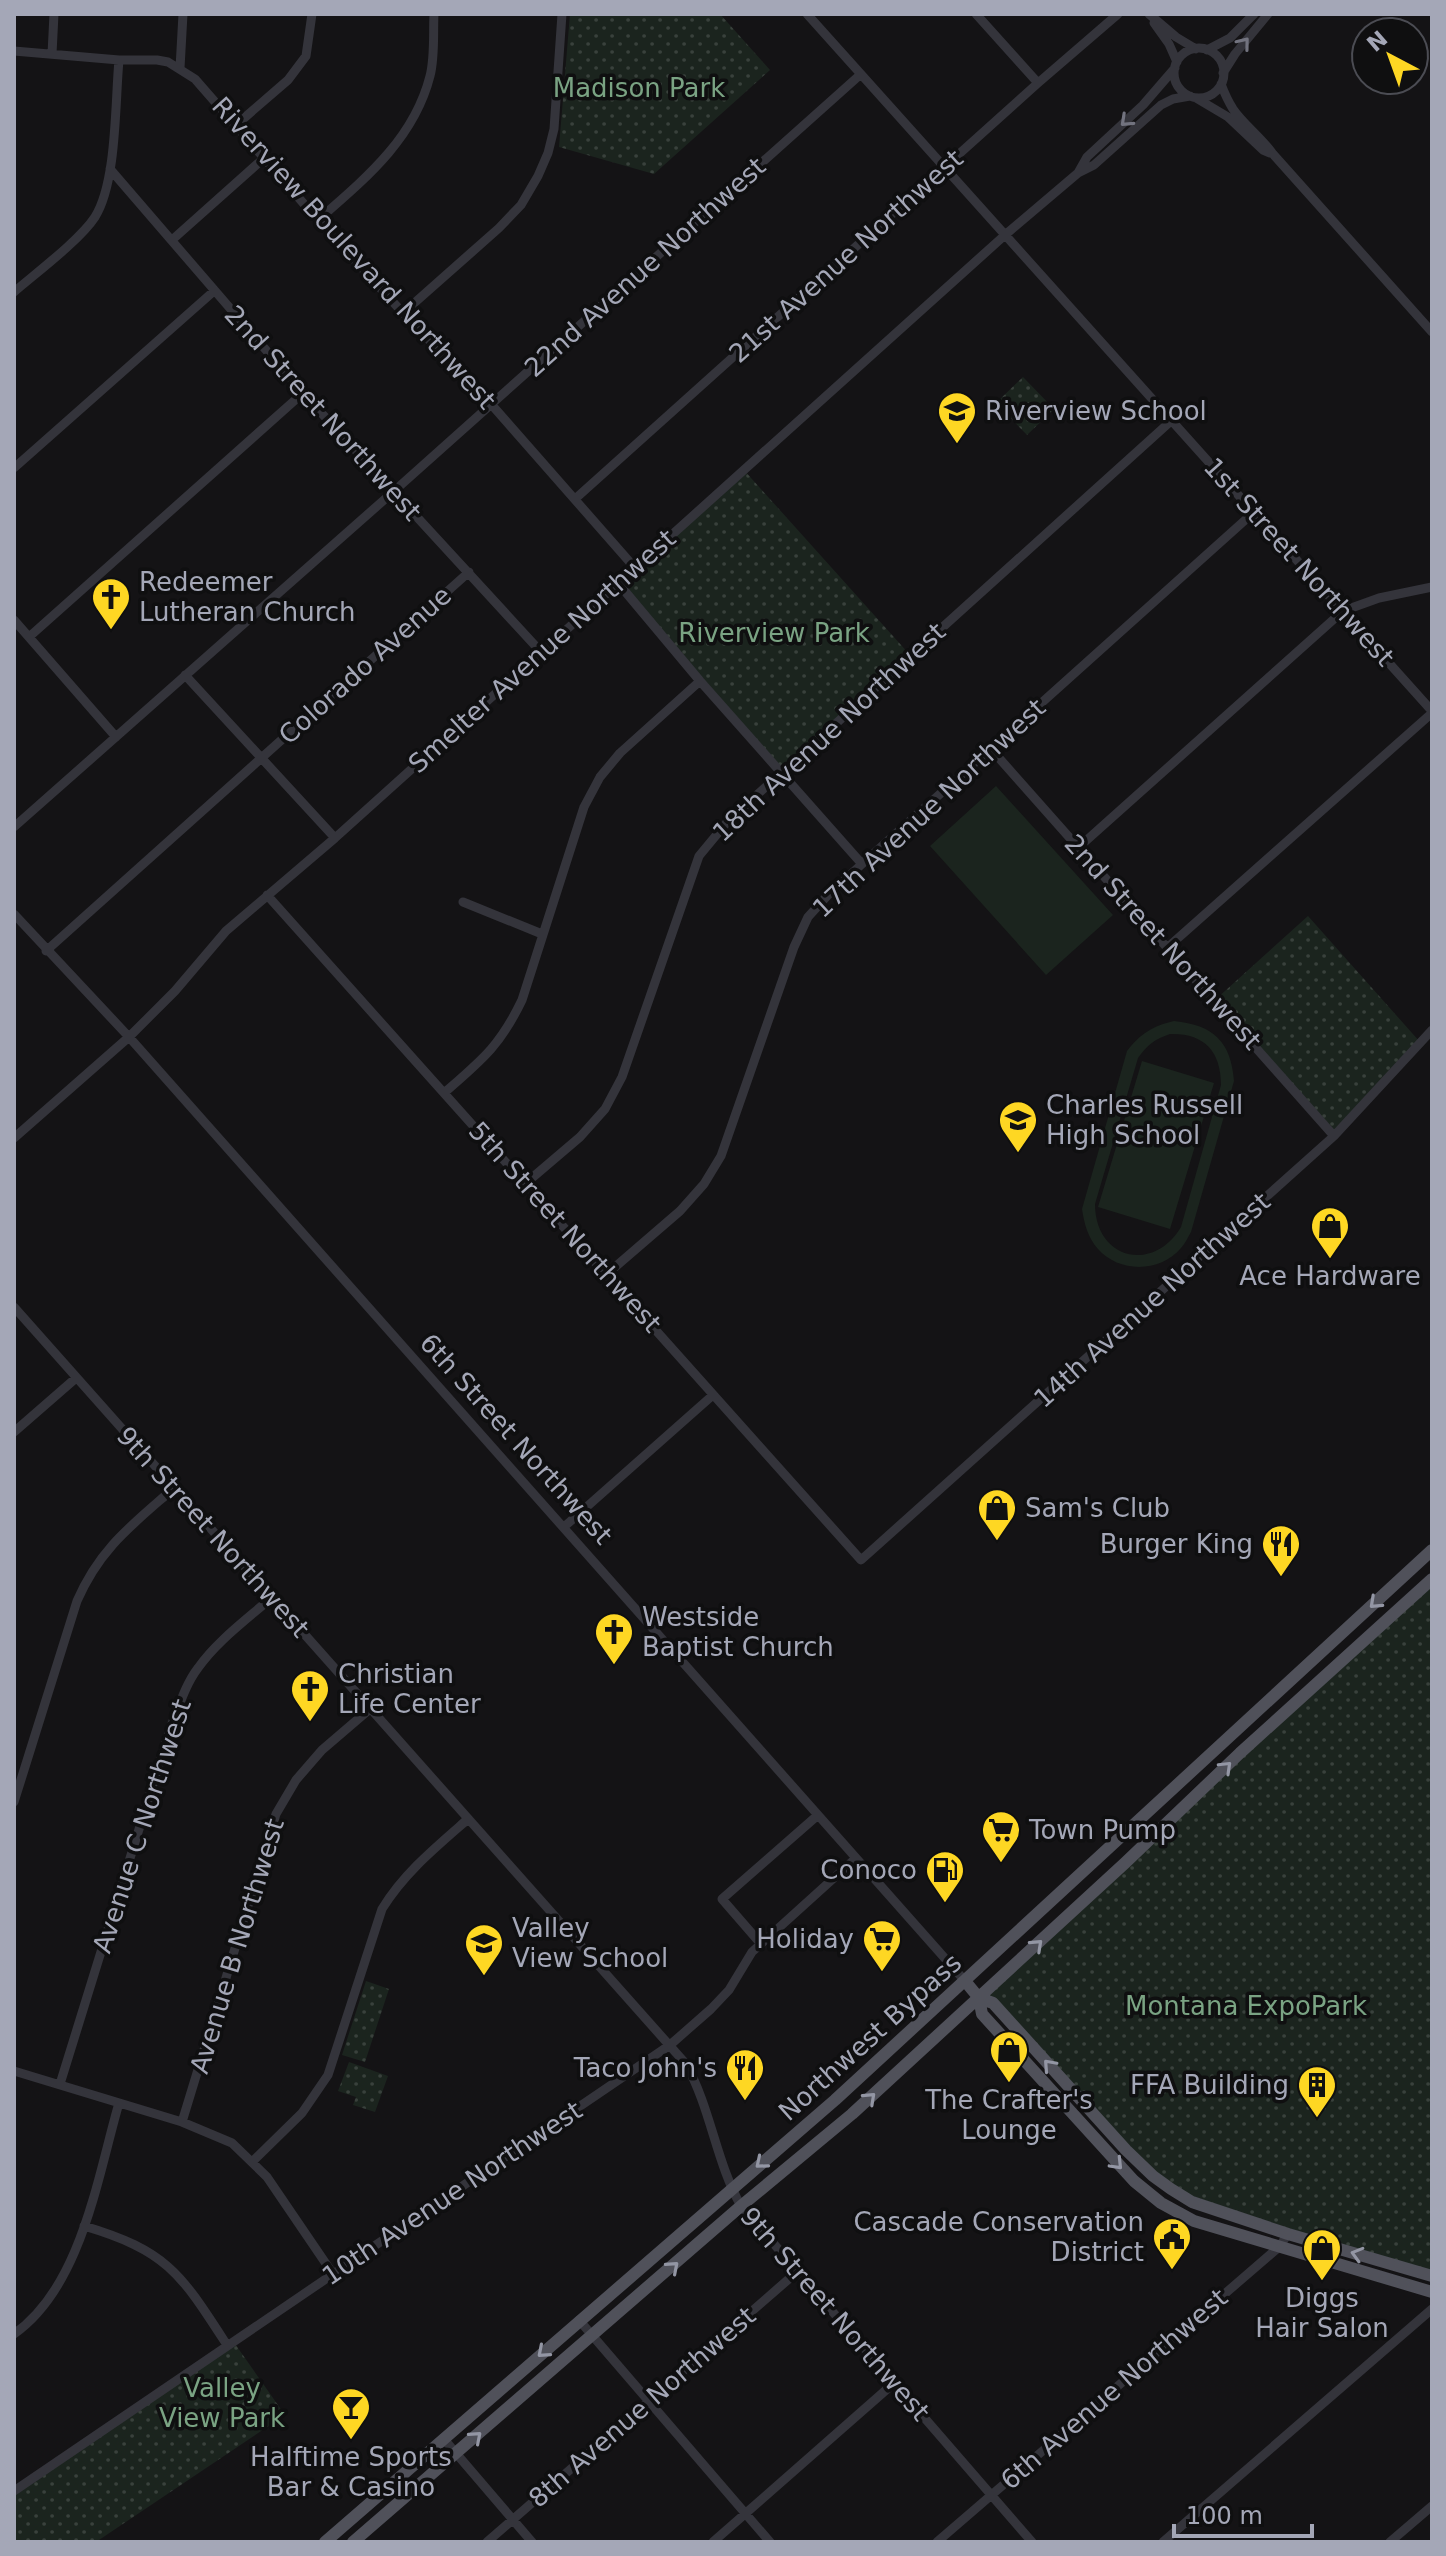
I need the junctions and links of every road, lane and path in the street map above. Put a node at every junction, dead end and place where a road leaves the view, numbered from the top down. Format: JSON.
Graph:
{"nodes":[{"id":1,"x":54,"y":14,"type":"edge"},
{"id":2,"x":183,"y":14,"type":"edge"},
{"id":3,"x":312,"y":14,"type":"edge"},
{"id":4,"x":434,"y":14,"type":"edge"},
{"id":5,"x":562,"y":14,"type":"edge"},
{"id":6,"x":807,"y":14,"type":"edge"},
{"id":7,"x":976,"y":14,"type":"edge"},
{"id":8,"x":1118,"y":14,"type":"edge"},
{"id":9,"x":1254,"y":14,"type":"edge"},
{"id":10,"x":1268,"y":14,"type":"edge"},
{"id":11,"x":1150,"y":15,"type":"edge"},
{"id":12,"x":1196,"y":49,"type":"junction"},
{"id":13,"x":1207,"y":50,"type":"junction"},
{"id":14,"x":14,"y":51,"type":"edge"},
{"id":15,"x":52,"y":54,"type":"junction"},
{"id":16,"x":119,"y":60,"type":"junction"},
{"id":17,"x":1176,"y":65,"type":"junction"},
{"id":18,"x":180,"y":68,"type":"junction"},
{"id":19,"x":1223,"y":73,"type":"junction"},
{"id":20,"x":861,"y":74,"type":"junction"},
{"id":21,"x":1038,"y":83,"type":"junction"},
{"id":22,"x":1221,"y":84,"type":"junction"},
{"id":23,"x":1193,"y":97,"type":"junction"},
{"id":24,"x":236,"y":125,"type":"junction"},
{"id":25,"x":1273,"y":154,"type":"junction"},
{"id":26,"x":264,"y":158,"type":"junction"},
{"id":27,"x":110,"y":169,"type":"junction"},
{"id":28,"x":944,"y":169,"type":"junction"},
{"id":29,"x":1078,"y":173,"type":"junction"},
{"id":30,"x":318,"y":220,"type":"junction"},
{"id":31,"x":1005,"y":235,"type":"junction"},
{"id":32,"x":172,"y":240,"type":"junction"},
{"id":33,"x":214,"y":291,"type":"junction"},
{"id":34,"x":14,"y":292,"type":"edge"},
{"id":35,"x":403,"y":313,"type":"junction"},
{"id":36,"x":1432,"y":332,"type":"edge"},
{"id":37,"x":303,"y":393,"type":"junction"},
{"id":38,"x":491,"y":404,"type":"junction"},
{"id":39,"x":1171,"y":421,"type":"junction"},
{"id":40,"x":14,"y":468,"type":"edge"},
{"id":41,"x":393,"y":492,"type":"junction"},
{"id":42,"x":575,"y":499,"type":"junction"},
{"id":43,"x":1253,"y":513,"type":"junction"},
{"id":44,"x":635,"y":568,"type":"junction"},
{"id":45,"x":469,"y":572,"type":"junction"},
{"id":46,"x":618,"y":583,"type":"junction"},
{"id":47,"x":1432,"y":587,"type":"edge"},
{"id":48,"x":1343,"y":611,"type":"junction"},
{"id":49,"x":14,"y":620,"type":"edge"},
{"id":50,"x":29,"y":637,"type":"junction"},
{"id":51,"x":541,"y":652,"type":"junction"},
{"id":52,"x":185,"y":675,"type":"junction"},
{"id":53,"x":700,"y":681,"type":"junction"},
{"id":54,"x":1432,"y":712,"type":"edge"},
{"id":55,"x":116,"y":737,"type":"junction"},
{"id":56,"x":991,"y":749,"type":"junction"},
{"id":57,"x":261,"y":758,"type":"junction"},
{"id":58,"x":780,"y":771,"type":"junction"},
{"id":59,"x":14,"y":827,"type":"edge"},
{"id":60,"x":335,"y":838,"type":"junction"},
{"id":61,"x":1079,"y":847,"type":"junction"},
{"id":62,"x":862,"y":864,"type":"junction"},
{"id":63,"x":267,"y":895,"type":"junction"},
{"id":64,"x":463,"y":902,"type":"dead end"},
{"id":65,"x":14,"y":914,"type":"edge"},
{"id":66,"x":542,"y":934,"type":"junction"},
{"id":67,"x":1168,"y":947,"type":"junction"},
{"id":68,"x":46,"y":951,"type":"junction"},
{"id":69,"x":1432,"y":1030,"type":"edge"},
{"id":70,"x":129,"y":1037,"type":"junction"},
{"id":71,"x":444,"y":1093,"type":"junction"},
{"id":72,"x":1334,"y":1136,"type":"junction"},
{"id":73,"x":14,"y":1138,"type":"edge"},
{"id":74,"x":526,"y":1183,"type":"junction"},
{"id":75,"x":607,"y":1274,"type":"junction"},
{"id":76,"x":14,"y":1307,"type":"edge"},
{"id":77,"x":76,"y":1378,"type":"junction"},
{"id":78,"x":713,"y":1395,"type":"junction"},
{"id":79,"x":14,"y":1432,"type":"edge"},
{"id":80,"x":174,"y":1488,"type":"junction"},
{"id":81,"x":565,"y":1526,"type":"junction"},
{"id":82,"x":1432,"y":1550,"type":"edge"},
{"id":83,"x":861,"y":1560,"type":"joint"},
{"id":84,"x":1432,"y":1579,"type":"edge"},
{"id":85,"x":271,"y":1598,"type":"junction"},
{"id":86,"x":371,"y":1708,"type":"junction"},
{"id":87,"x":14,"y":1802,"type":"edge"},
{"id":88,"x":818,"y":1815,"type":"junction"},
{"id":89,"x":468,"y":1819,"type":"junction"},
{"id":90,"x":856,"y":1858,"type":"junction"},
{"id":91,"x":761,"y":1944,"type":"junction"},
{"id":92,"x":965,"y":1981,"type":"junction"},
{"id":93,"x":979,"y":1998,"type":"junction"},
{"id":94,"x":670,"y":2045,"type":"junction"},
{"id":95,"x":14,"y":2071,"type":"edge"},
{"id":96,"x":60,"y":2084,"type":"junction"},
{"id":97,"x":119,"y":2103,"type":"junction"},
{"id":98,"x":182,"y":2122,"type":"junction"},
{"id":99,"x":253,"y":2161,"type":"junction"},
{"id":100,"x":731,"y":2189,"type":"junction"},
{"id":101,"x":741,"y":2206,"type":"junction"},
{"id":102,"x":84,"y":2226,"type":"junction"},
{"id":103,"x":1288,"y":2234,"type":"junction"},
{"id":104,"x":1279,"y":2247,"type":"junction"},
{"id":105,"x":798,"y":2271,"type":"junction"},
{"id":106,"x":333,"y":2274,"type":"junction"},
{"id":107,"x":1432,"y":2276,"type":"edge"},
{"id":108,"x":1432,"y":2292,"type":"edge"},
{"id":109,"x":1432,"y":2309,"type":"edge"},
{"id":110,"x":579,"y":2320,"type":"junction"},
{"id":111,"x":14,"y":2334,"type":"edge"},
{"id":112,"x":593,"y":2337,"type":"junction"},
{"id":113,"x":227,"y":2345,"type":"junction"},
{"id":114,"x":894,"y":2383,"type":"junction"},
{"id":115,"x":648,"y":2402,"type":"junction"},
{"id":116,"x":443,"y":2438,"type":"junction"},
{"id":117,"x":456,"y":2454,"type":"junction"},
{"id":118,"x":14,"y":2491,"type":"edge"},
{"id":119,"x":991,"y":2495,"type":"junction"},
{"id":120,"x":1432,"y":2506,"type":"edge"},
{"id":121,"x":745,"y":2514,"type":"junction"},
{"id":122,"x":513,"y":2519,"type":"junction"},
{"id":123,"x":325,"y":2542,"type":"edge"},
{"id":124,"x":353,"y":2542,"type":"edge"},
{"id":125,"x":487,"y":2542,"type":"edge"},
{"id":126,"x":532,"y":2542,"type":"edge"},
{"id":127,"x":713,"y":2542,"type":"edge"},
{"id":128,"x":770,"y":2542,"type":"edge"},
{"id":129,"x":937,"y":2542,"type":"edge"},
{"id":130,"x":1032,"y":2542,"type":"edge"},
{"id":131,"x":1163,"y":2542,"type":"edge"},
{"id":132,"x":1390,"y":2542,"type":"edge"}],
"edges":[{"from":1,"to":15,"type":"street"},
{"from":2,"to":18,"type":"street"},
{"from":3,"to":24,"type":"street"},
{"from":4,"to":30,"type":"street"},
{"from":5,"to":35,"type":"street"},
{"from":6,"to":20,"type":"street","name":"1st Street Northwest"},
{"from":7,"to":21,"type":"street"},
{"from":8,"to":21,"type":"street","name":"21st Avenue Northwest"},
{"from":9,"to":13,"type":"street"},
{"from":19,"to":10,"type":"street","one_way":true},
{"from":11,"to":12,"type":"street"},
{"from":11,"to":17,"type":"street"},
{"from":12,"to":13,"type":"street"},
{"from":12,"to":17,"type":"street"},
{"from":13,"to":19,"type":"street"},
{"from":14,"to":15,"type":"street"},
{"from":15,"to":16,"type":"street"},
{"from":16,"to":18,"type":"street"},
{"from":16,"to":27,"type":"street"},
{"from":17,"to":23,"type":"street"},
{"from":17,"to":29,"type":"street","name":"Smelter Avenue Northwest","one_way":true},
{"from":18,"to":24,"type":"street","name":"Riverview Boulevard Northwest"},
{"from":19,"to":22,"type":"street"},
{"from":20,"to":28,"type":"street","name":"1st Street Northwest"},
{"from":20,"to":38,"type":"street","name":"22nd Avenue Northwest"},
{"from":21,"to":28,"type":"street","name":"21st Avenue Northwest"},
{"from":22,"to":23,"type":"street"},
{"from":22,"to":25,"type":"street"},
{"from":23,"to":25,"type":"street"},
{"from":23,"to":29,"type":"street","name":"Smelter Avenue Northwest"},
{"from":24,"to":26,"type":"street","name":"Riverview Boulevard Northwest"},
{"from":25,"to":36,"type":"street"},
{"from":26,"to":30,"type":"street","name":"Riverview Boulevard Northwest"},
{"from":26,"to":32,"type":"street"},
{"from":27,"to":32,"type":"street","name":"2nd Street Northwest"},
{"from":27,"to":34,"type":"street"},
{"from":28,"to":31,"type":"street","name":"1st Street Northwest"},
{"from":28,"to":42,"type":"street","name":"21st Avenue Northwest"},
{"from":29,"to":31,"type":"street","name":"Smelter Avenue Northwest"},
{"from":30,"to":35,"type":"street","name":"Riverview Boulevard Northwest"},
{"from":31,"to":39,"type":"street","name":"1st Street Northwest"},
{"from":31,"to":44,"type":"street","name":"Smelter Avenue Northwest"},
{"from":32,"to":33,"type":"street","name":"2nd Street Northwest"},
{"from":33,"to":37,"type":"street","name":"2nd Street Northwest"},
{"from":33,"to":40,"type":"street"},
{"from":35,"to":38,"type":"street","name":"Riverview Boulevard Northwest"},
{"from":37,"to":41,"type":"street","name":"2nd Street Northwest"},
{"from":37,"to":50,"type":"street"},
{"from":38,"to":41,"type":"street","name":"22nd Avenue Northwest"},
{"from":38,"to":42,"type":"street","name":"Riverview Boulevard Northwest"},
{"from":39,"to":43,"type":"street","name":"1st Street Northwest"},
{"from":39,"to":58,"type":"street","name":"18th Avenue Northwest"},
{"from":41,"to":45,"type":"street","name":"2nd Street Northwest"},
{"from":41,"to":52,"type":"street","name":"22nd Avenue Northwest"},
{"from":42,"to":44,"type":"street","name":"Riverview Boulevard Northwest"},
{"from":43,"to":48,"type":"street","name":"1st Street Northwest"},
{"from":43,"to":56,"type":"street","name":"17th Avenue Northwest"},
{"from":44,"to":46,"type":"street","name":"Smelter Avenue Northwest"},
{"from":45,"to":51,"type":"street","name":"2nd Street Northwest"},
{"from":45,"to":57,"type":"street","name":"Colorado Avenue"},
{"from":46,"to":51,"type":"street","name":"Smelter Avenue Northwest"},
{"from":46,"to":53,"type":"street"},
{"from":47,"to":48,"type":"street"},
{"from":48,"to":54,"type":"street","name":"1st Street Northwest"},
{"from":48,"to":61,"type":"street"},
{"from":49,"to":50,"type":"street"},
{"from":50,"to":55,"type":"street"},
{"from":51,"to":60,"type":"street","name":"Smelter Avenue Northwest"},
{"from":52,"to":55,"type":"street","name":"22nd Avenue Northwest"},
{"from":52,"to":57,"type":"street"},
{"from":53,"to":58,"type":"street"},
{"from":53,"to":66,"type":"street"},
{"from":54,"to":67,"type":"street"},
{"from":55,"to":59,"type":"street","name":"22nd Avenue Northwest"},
{"from":56,"to":61,"type":"street","name":"2nd Street Northwest"},
{"from":56,"to":62,"type":"street","name":"17th Avenue Northwest"},
{"from":57,"to":60,"type":"street"},
{"from":57,"to":68,"type":"street","name":"Colorado Avenue"},
{"from":58,"to":62,"type":"street"},
{"from":58,"to":74,"type":"street","name":"18th Avenue Northwest"},
{"from":60,"to":63,"type":"street","name":"Smelter Avenue Northwest"},
{"from":61,"to":67,"type":"street","name":"2nd Street Northwest"},
{"from":62,"to":75,"type":"street","name":"17th Avenue Northwest"},
{"from":63,"to":70,"type":"street","name":"Smelter Avenue Northwest"},
{"from":63,"to":71,"type":"street","name":"5th Street Northwest"},
{"from":64,"to":66,"type":"street"},
{"from":65,"to":68,"type":"street","name":"6th Street Northwest"},
{"from":66,"to":71,"type":"street"},
{"from":67,"to":72,"type":"street","name":"2nd Street Northwest"},
{"from":68,"to":70,"type":"street","name":"6th Street Northwest"},
{"from":69,"to":72,"type":"street","name":"14th Avenue Northwest"},
{"from":70,"to":73,"type":"street","name":"Smelter Avenue Northwest"},
{"from":70,"to":81,"type":"street","name":"6th Street Northwest"},
{"from":71,"to":74,"type":"street","name":"5th Street Northwest"},
{"from":72,"to":83,"type":"street","name":"14th Avenue Northwest"},
{"from":74,"to":75,"type":"street","name":"5th Street Northwest"},
{"from":75,"to":78,"type":"street","name":"5th Street Northwest"},
{"from":76,"to":77,"type":"street","name":"9th Street Northwest"},
{"from":77,"to":79,"type":"street"},
{"from":77,"to":80,"type":"street","name":"9th Street Northwest"},
{"from":78,"to":81,"type":"street"},
{"from":78,"to":83,"type":"street","name":"5th Street Northwest"},
{"from":80,"to":85,"type":"street","name":"9th Street Northwest"},
{"from":80,"to":87,"type":"street"},
{"from":81,"to":88,"type":"street","name":"6th Street Northwest"},
{"from":82,"to":92,"type":"main road","name":"Northwest Bypass","one_way":true},
{"from":93,"to":84,"type":"main road","name":"Northwest Bypass","one_way":true},
{"from":85,"to":86,"type":"street","name":"9th Street Northwest"},
{"from":85,"to":96,"type":"street","name":"Avenue C Northwest"},
{"from":86,"to":89,"type":"street","name":"9th Street Northwest"},
{"from":86,"to":98,"type":"street","name":"Avenue B Northwest"},
{"from":88,"to":90,"type":"street","name":"6th Street Northwest"},
{"from":88,"to":91,"type":"street"},
{"from":89,"to":94,"type":"street","name":"9th Street Northwest"},
{"from":89,"to":99,"type":"street"},
{"from":90,"to":91,"type":"street","name":"10th Avenue Northwest"},
{"from":90,"to":92,"type":"street","name":"6th Street Northwest"},
{"from":91,"to":94,"type":"street","name":"10th Avenue Northwest"},
{"from":92,"to":93,"type":"main road","name":"6th Street Northwest"},
{"from":92,"to":100,"type":"main road","name":"Northwest Bypass","one_way":true},
{"from":101,"to":93,"type":"main road","name":"Northwest Bypass","one_way":true},
{"from":103,"to":93,"type":"main road","name":"6th Street Northwest","one_way":true},
{"from":93,"to":104,"type":"main road","name":"6th Street Northwest","one_way":true},
{"from":94,"to":100,"type":"street","name":"9th Street Northwest"},
{"from":94,"to":106,"type":"street","name":"10th Avenue Northwest"},
{"from":95,"to":96,"type":"street"},
{"from":96,"to":97,"type":"street"},
{"from":97,"to":98,"type":"street"},
{"from":97,"to":102,"type":"street"},
{"from":98,"to":99,"type":"street"},
{"from":99,"to":106,"type":"street"},
{"from":100,"to":101,"type":"street","name":"9th Street Northwest"},
{"from":100,"to":110,"type":"main road","name":"Northwest Bypass"},
{"from":101,"to":105,"type":"street","name":"9th Street Northwest"},
{"from":112,"to":101,"type":"main road","name":"Northwest Bypass","one_way":true},
{"from":102,"to":111,"type":"street"},
{"from":102,"to":113,"type":"street"},
{"from":103,"to":104,"type":"street","name":"6th Avenue Northwest"},
{"from":107,"to":103,"type":"main road","name":"6th Street Northwest","one_way":true},
{"from":104,"to":108,"type":"main road","name":"6th Street Northwest"},
{"from":104,"to":119,"type":"street","name":"6th Avenue Northwest"},
{"from":105,"to":114,"type":"street","name":"9th Street Northwest"},
{"from":105,"to":115,"type":"street","name":"8th Avenue Northwest"},
{"from":106,"to":113,"type":"street","name":"10th Avenue Northwest"},
{"from":109,"to":131,"type":"street"},
{"from":110,"to":112,"type":"street"},
{"from":110,"to":116,"type":"main road","name":"Northwest Bypass","one_way":true},
{"from":112,"to":115,"type":"street"},
{"from":117,"to":112,"type":"main road","name":"Northwest Bypass","one_way":true},
{"from":113,"to":118,"type":"street","name":"10th Avenue Northwest"},
{"from":114,"to":119,"type":"street","name":"9th Street Northwest"},
{"from":114,"to":121,"type":"street"},
{"from":115,"to":121,"type":"street"},
{"from":115,"to":122,"type":"street","name":"8th Avenue Northwest"},
{"from":116,"to":117,"type":"street"},
{"from":116,"to":123,"type":"main road","name":"Northwest Bypass"},
{"from":117,"to":122,"type":"street"},
{"from":117,"to":124,"type":"main road","name":"Northwest Bypass"},
{"from":119,"to":129,"type":"street","name":"6th Avenue Northwest"},
{"from":119,"to":130,"type":"street","name":"9th Street Northwest"},
{"from":120,"to":132,"type":"street"},
{"from":121,"to":127,"type":"street"},
{"from":121,"to":128,"type":"street"},
{"from":122,"to":125,"type":"street","name":"8th Avenue Northwest"},
{"from":122,"to":126,"type":"street"}]}
